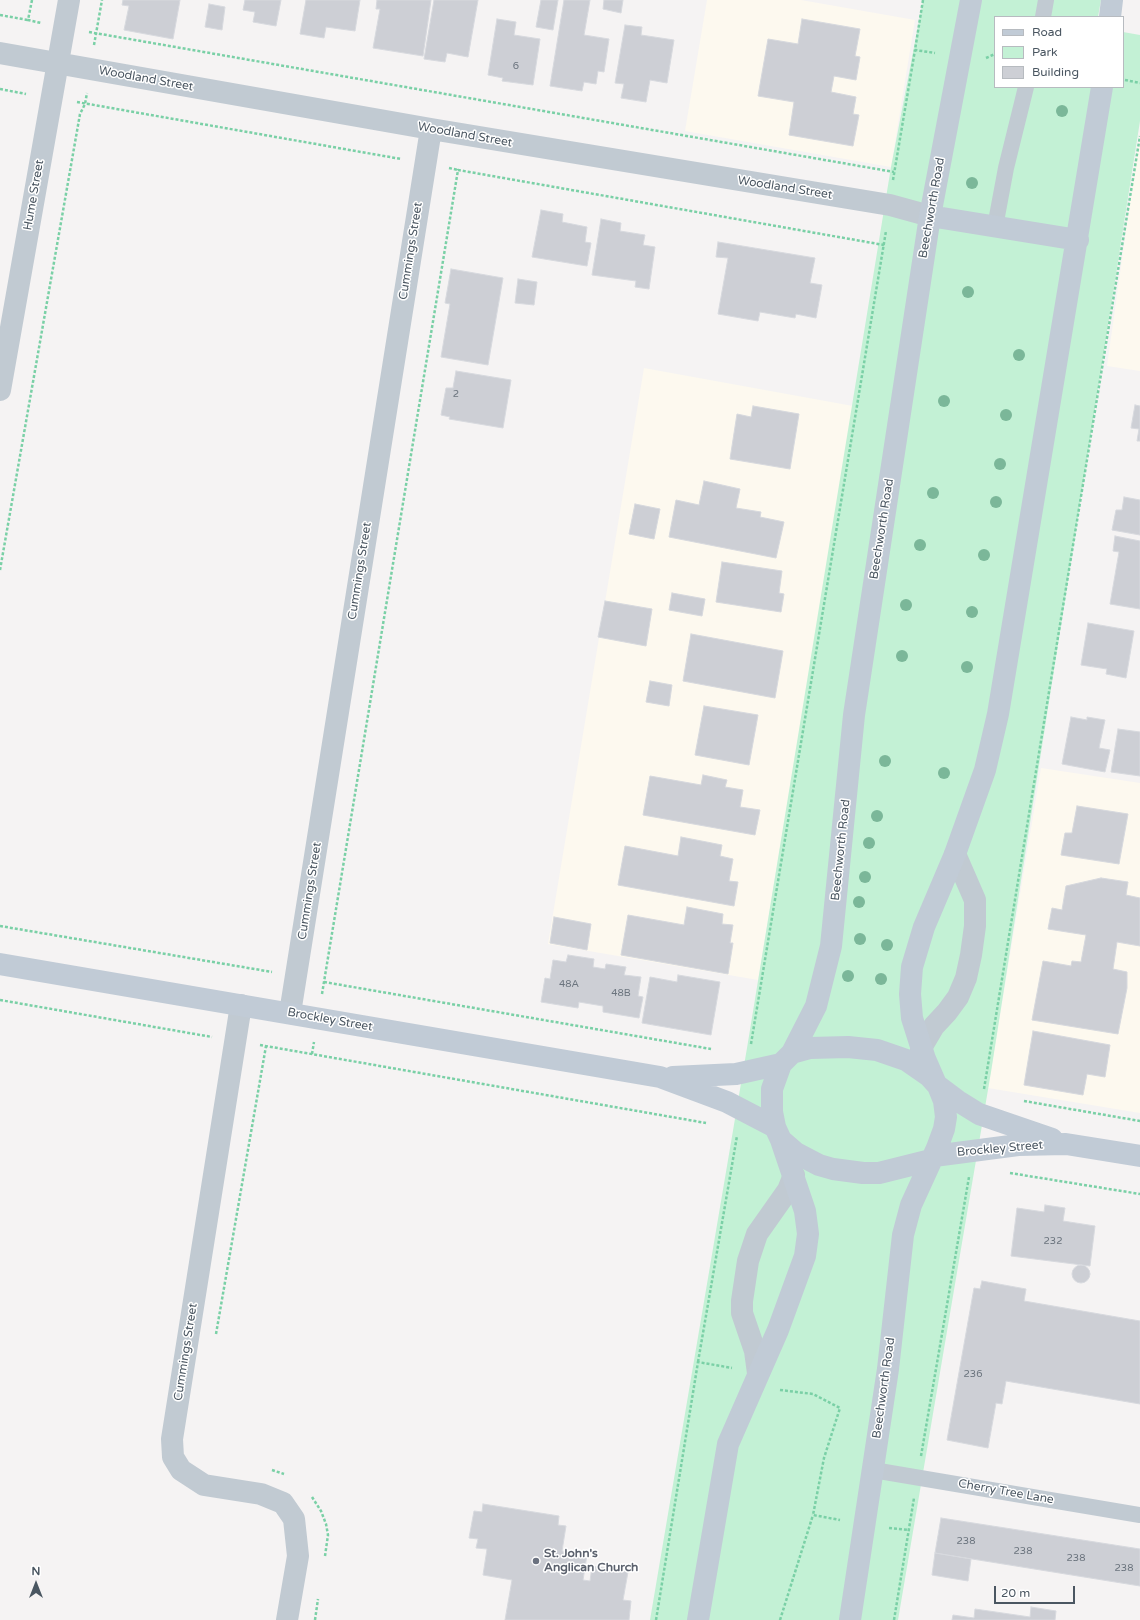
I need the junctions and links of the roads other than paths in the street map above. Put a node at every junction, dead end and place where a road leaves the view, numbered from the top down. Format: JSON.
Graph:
{"nodes":[{"id":1,"x":69,"y":0,"type":"edge"},
{"id":2,"x":970,"y":0,"type":"edge"},
{"id":3,"x":1046,"y":0,"type":"edge"},
{"id":4,"x":1112,"y":0,"type":"edge"},
{"id":5,"x":1043,"y":16,"type":"edge"},
{"id":6,"x":1110,"y":16,"type":"edge"},
{"id":7,"x":0,"y":53,"type":"edge"},
{"id":8,"x":58,"y":63,"type":"junction"},
{"id":9,"x":1026,"y":88,"type":"edge"},
{"id":10,"x":1102,"y":88,"type":"edge"},
{"id":11,"x":431,"y":129,"type":"junction"},
{"id":12,"x":930,"y":216,"type":"junction"},
{"id":13,"x":995,"y":227,"type":"junction"},
{"id":14,"x":1078,"y":240,"type":"junction"},
{"id":15,"x":0,"y":390,"type":"edge"},
{"id":16,"x":955,"y":854,"type":"junction"},
{"id":17,"x":0,"y":964,"type":"edge"},
{"id":18,"x":241,"y":1005,"type":"junction"},
{"id":19,"x":290,"y":1013,"type":"junction"},
{"id":20,"x":921,"y":1048,"type":"junction"},
{"id":21,"x":786,"y":1058,"type":"junction"},
{"id":22,"x":660,"y":1078,"type":"junction"},
{"id":23,"x":936,"y":1084,"type":"junction"},
{"id":24,"x":778,"y":1133,"type":"junction"},
{"id":25,"x":1066,"y":1144,"type":"junction"},
{"id":26,"x":1140,"y":1156,"type":"edge"},
{"id":27,"x":932,"y":1158,"type":"junction"},
{"id":28,"x":794,"y":1175,"type":"junction"},
{"id":29,"x":757,"y":1376,"type":"junction"},
{"id":30,"x":873,"y":1470,"type":"junction"},
{"id":31,"x":1140,"y":1515,"type":"edge"},
{"id":32,"x":700,"y":1618,"type":"edge"},
{"id":33,"x":287,"y":1620,"type":"edge"},
{"id":34,"x":850,"y":1620,"type":"edge"}],
"edges":[{"from":1,"to":8,"type":"street","name":"Hume Street"},
{"from":2,"to":12,"type":"main road","name":"Beechworth Road"},
{"from":3,"to":5,"type":"lane"},
{"from":4,"to":6,"type":"main road"},
{"from":7,"to":8,"type":"street","name":"Woodland Street"},
{"from":8,"to":11,"type":"street","name":"Woodland Street"},
{"from":8,"to":15,"type":"street","name":"Hume Street"},
{"from":9,"to":13,"type":"lane"},
{"from":10,"to":14,"type":"main road"},
{"from":11,"to":12,"type":"street","name":"Woodland Street"},
{"from":11,"to":19,"type":"street","name":"Cummings Street"},
{"from":12,"to":13,"type":"main road"},
{"from":12,"to":21,"type":"main road","name":"Beechworth Road"},
{"from":13,"to":14,"type":"main road"},
{"from":14,"to":16,"type":"main road"},
{"from":16,"to":20,"type":"main road"},
{"from":16,"to":20,"type":"street"},
{"from":17,"to":18,"type":"main road","name":"Brockley Street"},
{"from":18,"to":19,"type":"main road","name":"Brockley Street"},
{"from":18,"to":33,"type":"street","name":"Cummings Street"},
{"from":19,"to":22,"type":"main road","name":"Brockley Street"},
{"from":20,"to":23,"type":"main road"},
{"from":21,"to":22,"type":"main road","name":"Brockley Street"},
{"from":21,"to":23,"type":"main road","name":"Brockley Street"},
{"from":21,"to":24,"type":"main road","name":"Beechworth Road"},
{"from":22,"to":24,"type":"main road","name":"Brockley Street"},
{"from":23,"to":25,"type":"main road","name":"Brockley Street"},
{"from":23,"to":27,"type":"main road","name":"Beechworth Road"},
{"from":24,"to":27,"type":"main road","name":"Brockley Street"},
{"from":24,"to":28,"type":"main road"},
{"from":25,"to":26,"type":"main road","name":"Brockley Street"},
{"from":25,"to":27,"type":"main road","name":"Brockley Street"},
{"from":27,"to":30,"type":"main road","name":"Beechworth Road"},
{"from":28,"to":29,"type":"main road"},
{"from":28,"to":29,"type":"street"},
{"from":29,"to":32,"type":"main road"},
{"from":30,"to":31,"type":"lane","name":"Cherry Tree Lane"},
{"from":30,"to":34,"type":"main road","name":"Beechworth Road"}]}
